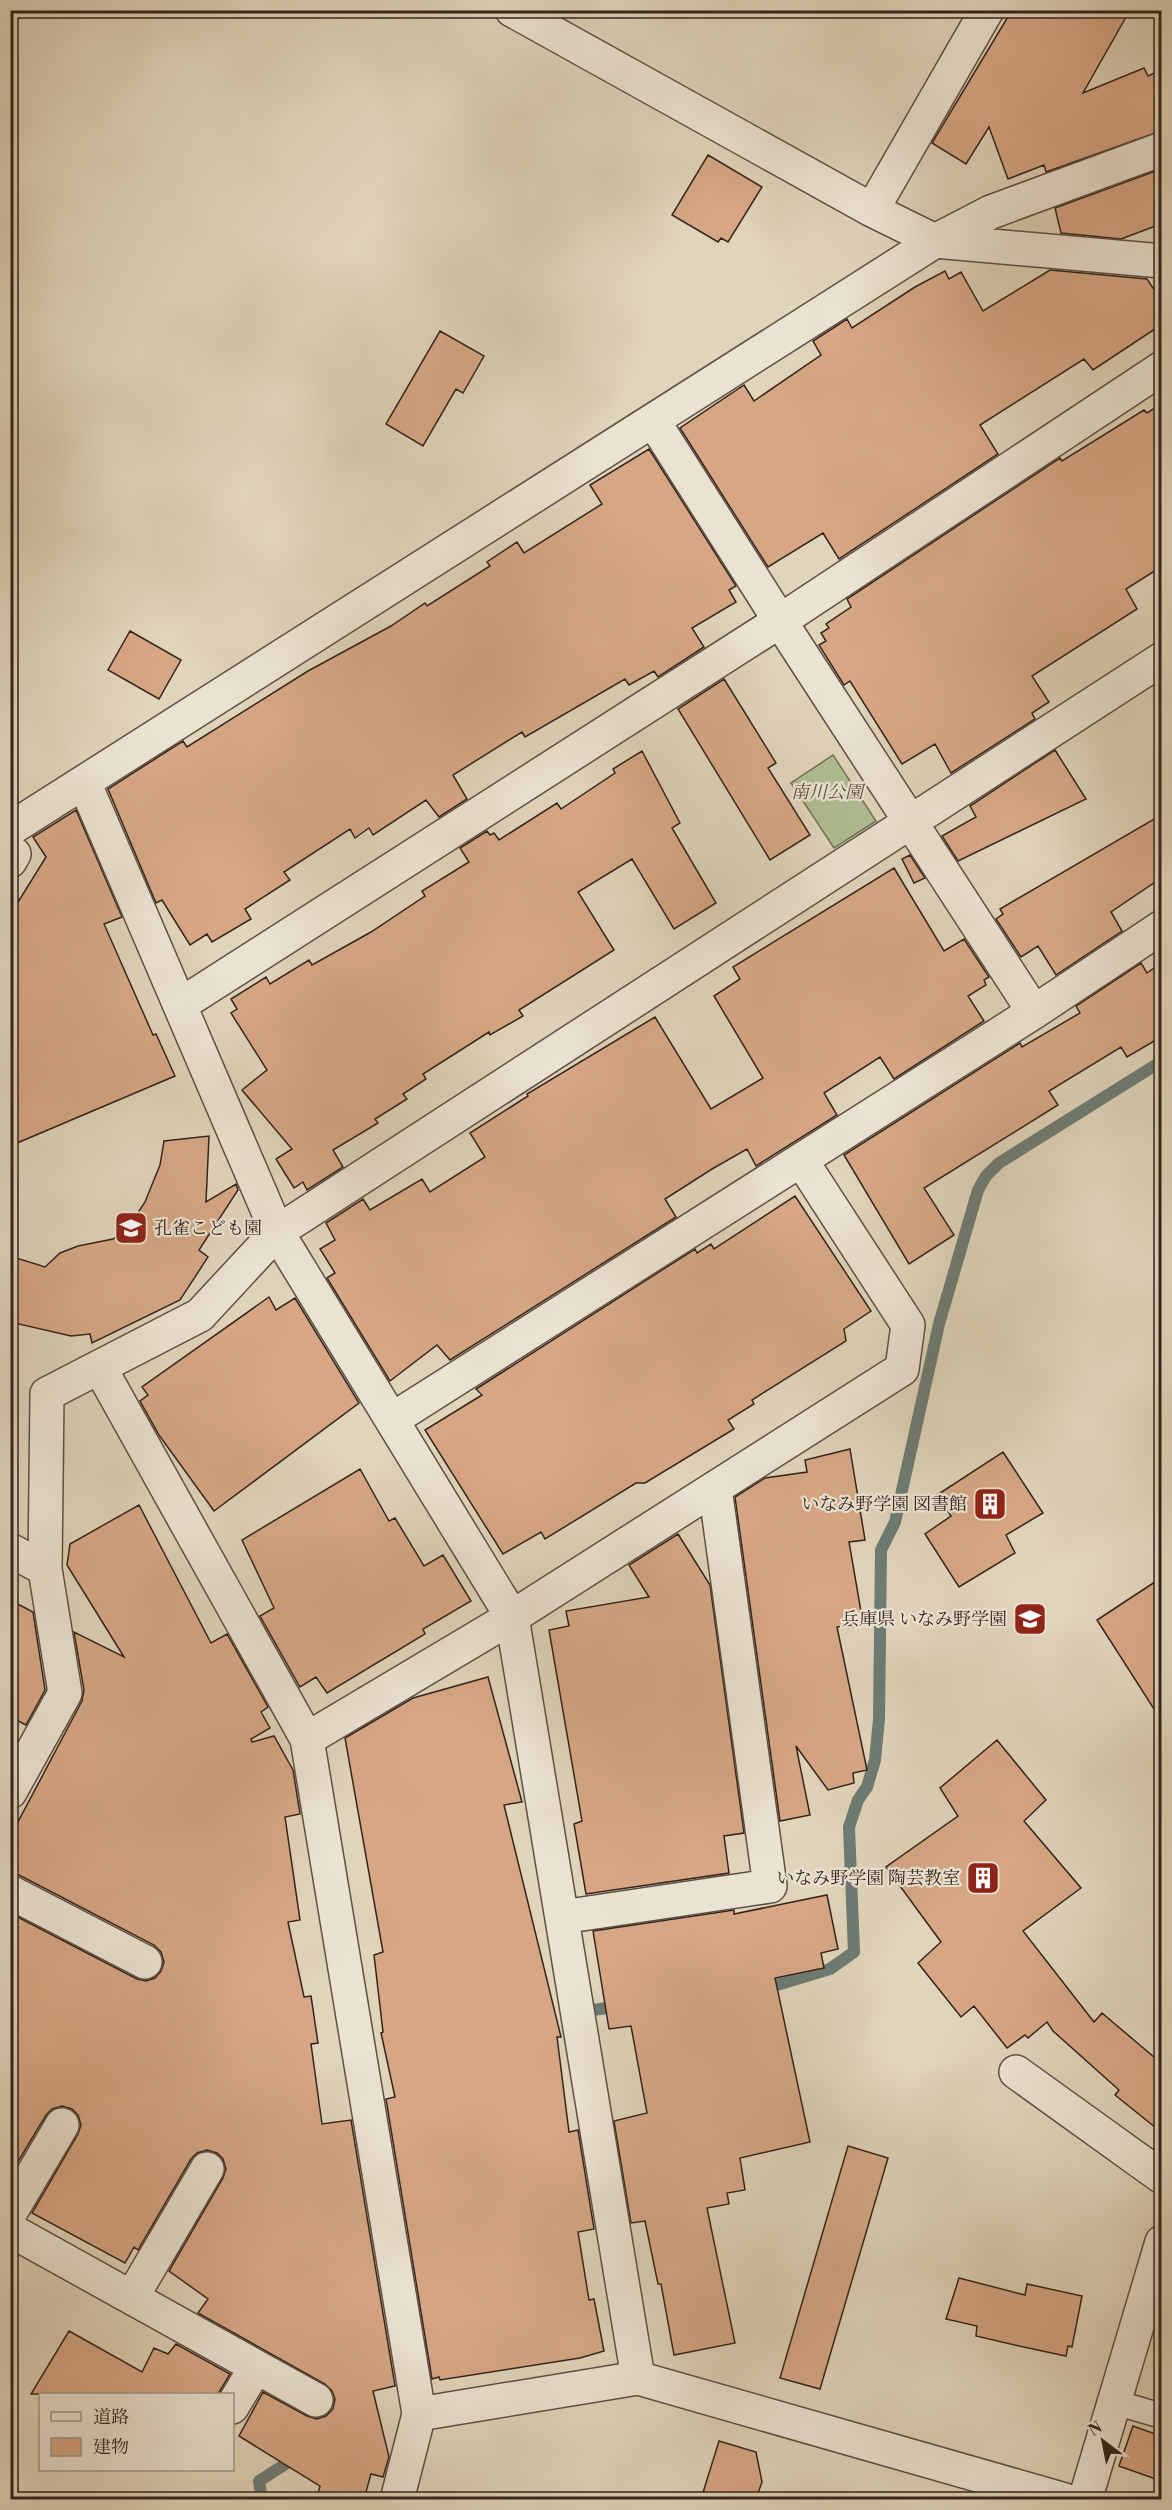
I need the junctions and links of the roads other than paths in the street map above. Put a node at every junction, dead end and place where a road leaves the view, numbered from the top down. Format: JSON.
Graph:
{"nodes":[{"id":1,"x":512,"y":10,"type":"edge"},
{"id":2,"x":987,"y":10,"type":"edge"},
{"id":3,"x":1161,"y":149,"type":"edge"},
{"id":4,"x":872,"y":210,"type":"junction"},
{"id":5,"x":935,"y":241,"type":"junction"},
{"id":6,"x":1161,"y":261,"type":"edge"},
{"id":7,"x":1161,"y":368,"type":"edge"},
{"id":8,"x":654,"y":422,"type":"junction"},
{"id":9,"x":780,"y":621,"type":"junction"},
{"id":10,"x":1161,"y":659,"type":"edge"},
{"id":11,"x":84,"y":782,"type":"junction"},
{"id":12,"x":910,"y":823,"type":"junction"},
{"id":13,"x":10,"y":829,"type":"edge"},
{"id":14,"x":10,"y":852,"type":"edge"},
{"id":15,"x":10,"y":861,"type":"edge"},
{"id":16,"x":1161,"y":927,"type":"edge"},
{"id":17,"x":180,"y":1005,"type":"junction"},
{"id":18,"x":1034,"y":1012,"type":"junction"},
{"id":19,"x":801,"y":1160,"type":"junction"},
{"id":20,"x":277,"y":1232,"type":"junction"},
{"id":21,"x":100,"y":1368,"type":"junction"},
{"id":22,"x":393,"y":1419,"type":"junction"},
{"id":23,"x":715,"y":1488,"type":"junction"},
{"id":24,"x":10,"y":1550,"type":"edge"},
{"id":25,"x":45,"y":1569,"type":"junction"},
{"id":26,"x":512,"y":1617,"type":"junction"},
{"id":27,"x":307,"y":1739,"type":"junction"},
{"id":28,"x":10,"y":1792,"type":"edge"},
{"id":29,"x":10,"y":1892,"type":"edge"},
{"id":30,"x":562,"y":1917,"type":"junction"},
{"id":31,"x":145,"y":1962,"type":"dead end"},
{"id":32,"x":1016,"y":2072,"type":"dead end"},
{"id":33,"x":62,"y":2125,"type":"dead end"},
{"id":34,"x":207,"y":2169,"type":"dead end"},
{"id":35,"x":1161,"y":2176,"type":"edge"},
{"id":36,"x":10,"y":2213,"type":"edge"},
{"id":37,"x":10,"y":2230,"type":"edge"},
{"id":38,"x":1161,"y":2242,"type":"edge"},
{"id":39,"x":132,"y":2297,"type":"junction"},
{"id":40,"x":1152,"y":2305,"type":"edge"},
{"id":41,"x":256,"y":2367,"type":"junction"},
{"id":42,"x":638,"y":2378,"type":"junction"},
{"id":43,"x":316,"y":2400,"type":"dead end"},
{"id":44,"x":1114,"y":2402,"type":"junction"},
{"id":45,"x":234,"y":2404,"type":"edge"},
{"id":46,"x":419,"y":2414,"type":"junction"},
{"id":47,"x":1161,"y":2416,"type":"edge"},
{"id":48,"x":397,"y":2499,"type":"edge"},
{"id":49,"x":1065,"y":2499,"type":"edge"},
{"id":50,"x":1085,"y":2499,"type":"edge"}],
"edges":[{"from":1,"to":4,"type":"street"},
{"from":2,"to":4,"type":"street"},
{"from":3,"to":5,"type":"street"},
{"from":4,"to":5,"type":"street"},
{"from":5,"to":6,"type":"street"},
{"from":5,"to":8,"type":"street"},
{"from":7,"to":9,"type":"street"},
{"from":8,"to":9,"type":"street"},
{"from":8,"to":11,"type":"street"},
{"from":9,"to":12,"type":"street"},
{"from":9,"to":17,"type":"street"},
{"from":10,"to":12,"type":"street"},
{"from":11,"to":13,"type":"street"},
{"from":11,"to":17,"type":"street"},
{"from":12,"to":18,"type":"street"},
{"from":12,"to":20,"type":"street"},
{"from":14,"to":15,"type":"street"},
{"from":16,"to":18,"type":"street"},
{"from":17,"to":20,"type":"street"},
{"from":18,"to":19,"type":"street"},
{"from":19,"to":22,"type":"street"},
{"from":19,"to":23,"type":"street"},
{"from":20,"to":21,"type":"street"},
{"from":20,"to":22,"type":"street"},
{"from":21,"to":25,"type":"street"},
{"from":21,"to":27,"type":"street"},
{"from":22,"to":26,"type":"street"},
{"from":23,"to":26,"type":"street"},
{"from":23,"to":30,"type":"street"},
{"from":24,"to":25,"type":"street"},
{"from":25,"to":28,"type":"street"},
{"from":26,"to":27,"type":"street"},
{"from":26,"to":30,"type":"street"},
{"from":27,"to":46,"type":"street"},
{"from":29,"to":31,"type":"street"},
{"from":30,"to":42,"type":"street"},
{"from":32,"to":35,"type":"street"},
{"from":33,"to":36,"type":"street"},
{"from":34,"to":39,"type":"street"},
{"from":37,"to":39,"type":"street"},
{"from":38,"to":40,"type":"street"},
{"from":39,"to":41,"type":"street"},
{"from":40,"to":44,"type":"street"},
{"from":41,"to":43,"type":"street"},
{"from":41,"to":45,"type":"street"},
{"from":42,"to":46,"type":"street"},
{"from":42,"to":49,"type":"street"},
{"from":44,"to":47,"type":"lane"},
{"from":44,"to":50,"type":"street"},
{"from":46,"to":48,"type":"street"}]}
